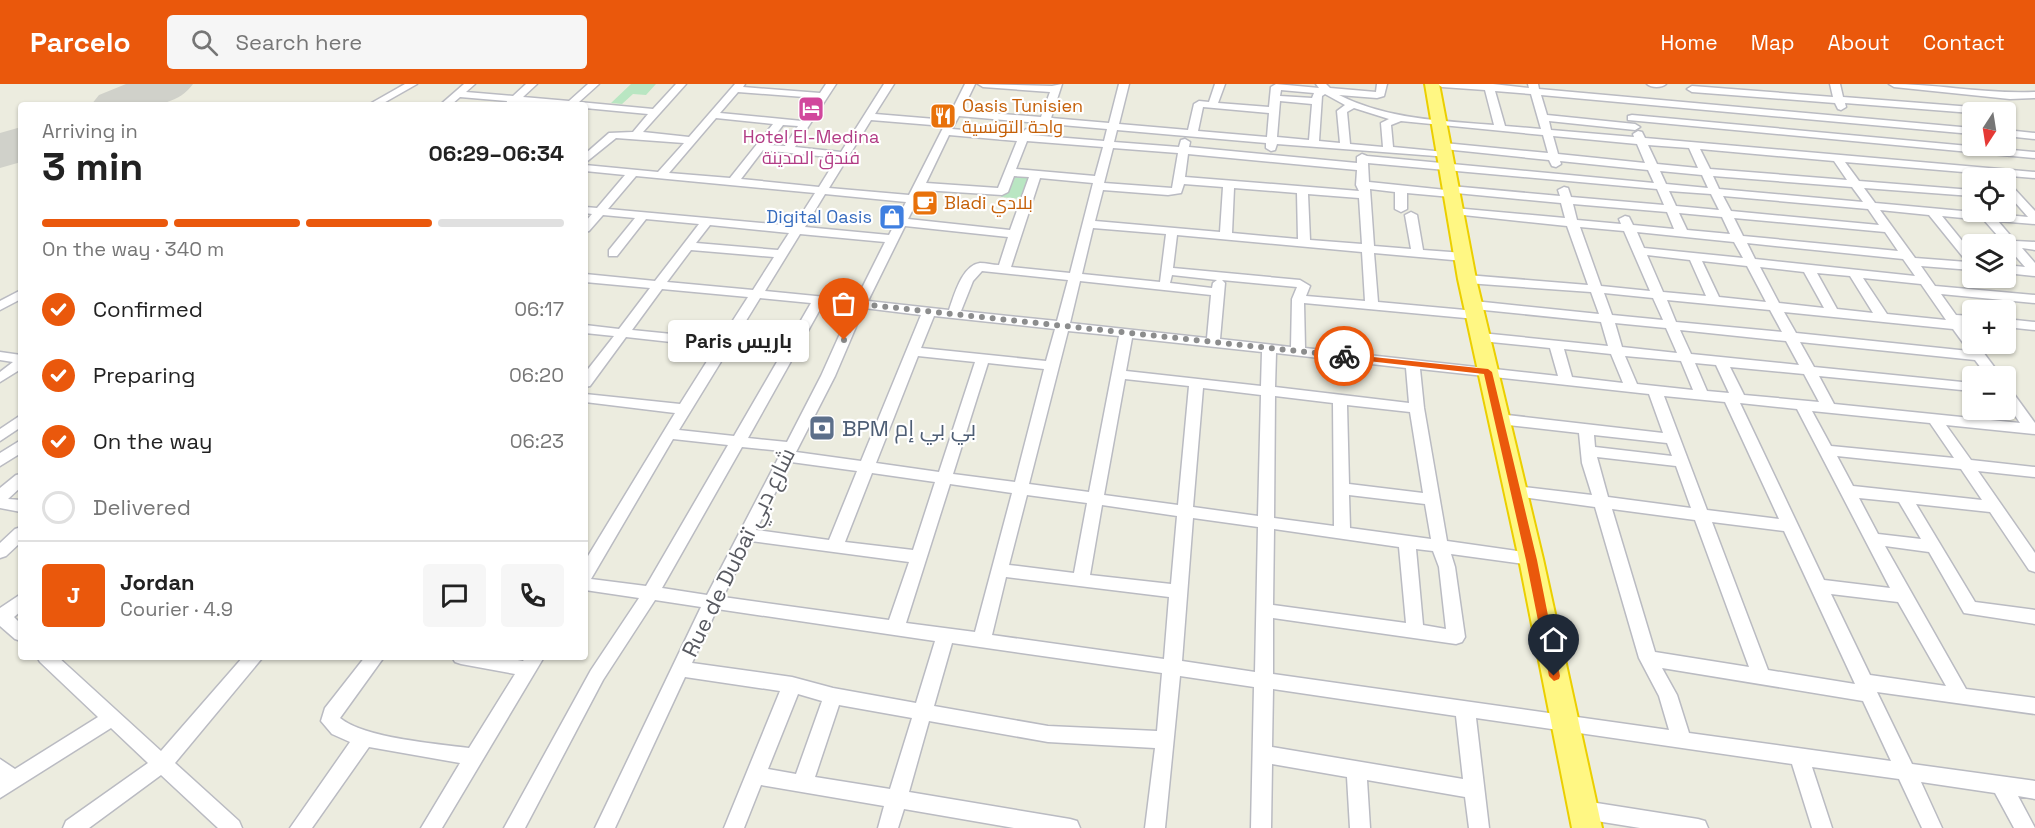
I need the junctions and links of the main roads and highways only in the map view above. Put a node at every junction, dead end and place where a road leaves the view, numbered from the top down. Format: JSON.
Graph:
{"nodes":[{"id":1,"x":1432,"y":84,"type":"edge"},
{"id":2,"x":1586,"y":819,"type":"edge"}],
"edges":[{"from":1,"to":2,"type":"highway"}]}
